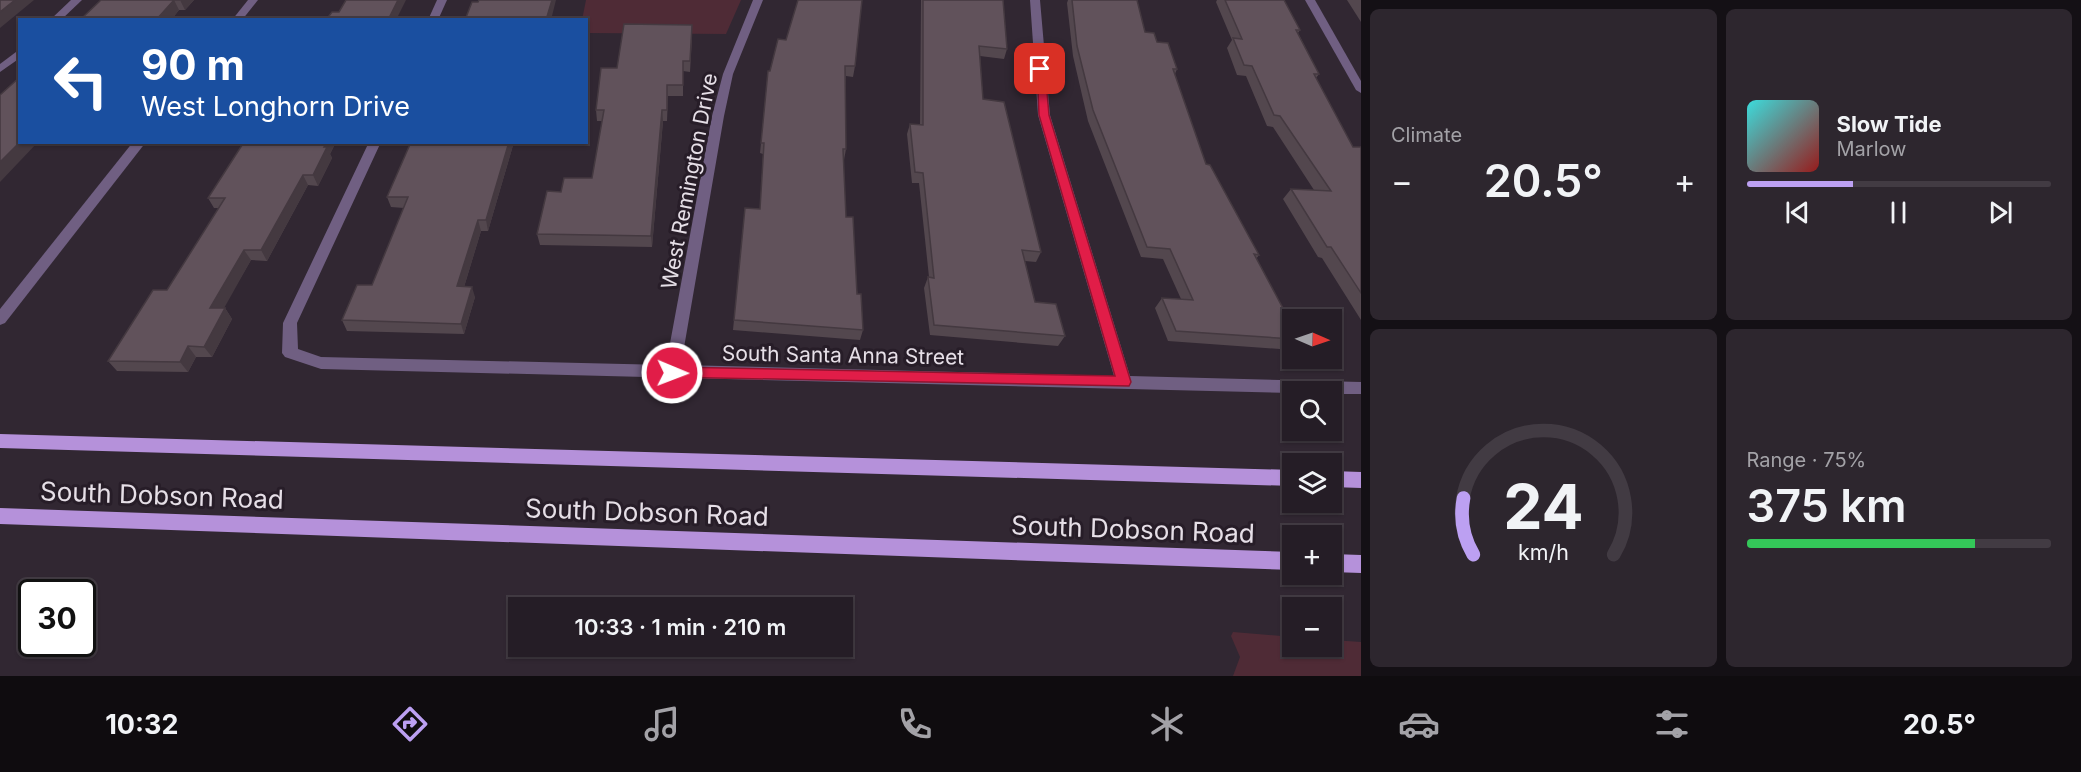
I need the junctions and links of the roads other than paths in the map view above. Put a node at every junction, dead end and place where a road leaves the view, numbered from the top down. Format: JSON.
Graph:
{"nodes":[{"id":1,"x":77,"y":0,"type":"edge"},
{"id":2,"x":253,"y":0,"type":"edge"},
{"id":3,"x":442,"y":0,"type":"edge"},
{"id":4,"x":758,"y":0,"type":"edge"},
{"id":5,"x":1035,"y":0,"type":"edge"},
{"id":6,"x":1310,"y":0,"type":"edge"},
{"id":7,"x":57,"y":18,"type":"edge"},
{"id":8,"x":239,"y":18,"type":"edge"},
{"id":9,"x":434,"y":18,"type":"edge"},
{"id":10,"x":18,"y":54,"type":"edge"},
{"id":11,"x":0,"y":69,"type":"edge"},
{"id":12,"x":1361,"y":90,"type":"edge"},
{"id":13,"x":138,"y":144,"type":"edge"},
{"id":14,"x":374,"y":144,"type":"edge"},
{"id":15,"x":0,"y":319,"type":"edge"},
{"id":16,"x":672,"y":373,"type":"junction"},
{"id":17,"x":1124,"y":382,"type":"junction"},
{"id":18,"x":1361,"y":388,"type":"edge"},
{"id":19,"x":0,"y":441,"type":"edge"},
{"id":20,"x":1282,"y":478,"type":"edge"},
{"id":21,"x":1342,"y":479,"type":"edge"},
{"id":22,"x":1361,"y":480,"type":"edge"},
{"id":23,"x":0,"y":516,"type":"edge"},
{"id":24,"x":1282,"y":561,"type":"edge"},
{"id":25,"x":1342,"y":563,"type":"edge"},
{"id":26,"x":1361,"y":564,"type":"edge"}],
"edges":[{"from":1,"to":7,"type":"street"},
{"from":2,"to":8,"type":"street"},
{"from":3,"to":9,"type":"street"},
{"from":4,"to":16,"type":"street","name":"West Remington Drive"},
{"from":5,"to":17,"type":"street"},
{"from":6,"to":12,"type":"street"},
{"from":10,"to":11,"type":"street"},
{"from":13,"to":15,"type":"street"},
{"from":14,"to":16,"type":"street","name":"South Santa Anna Street"},
{"from":16,"to":17,"type":"street","name":"South Santa Anna Street"},
{"from":17,"to":18,"type":"street","name":"South Santa Anna Street"},
{"from":19,"to":20,"type":"main road"},
{"from":21,"to":22,"type":"main road"},
{"from":23,"to":24,"type":"main road","name":"South Dobson Road"},
{"from":25,"to":26,"type":"main road"}]}
